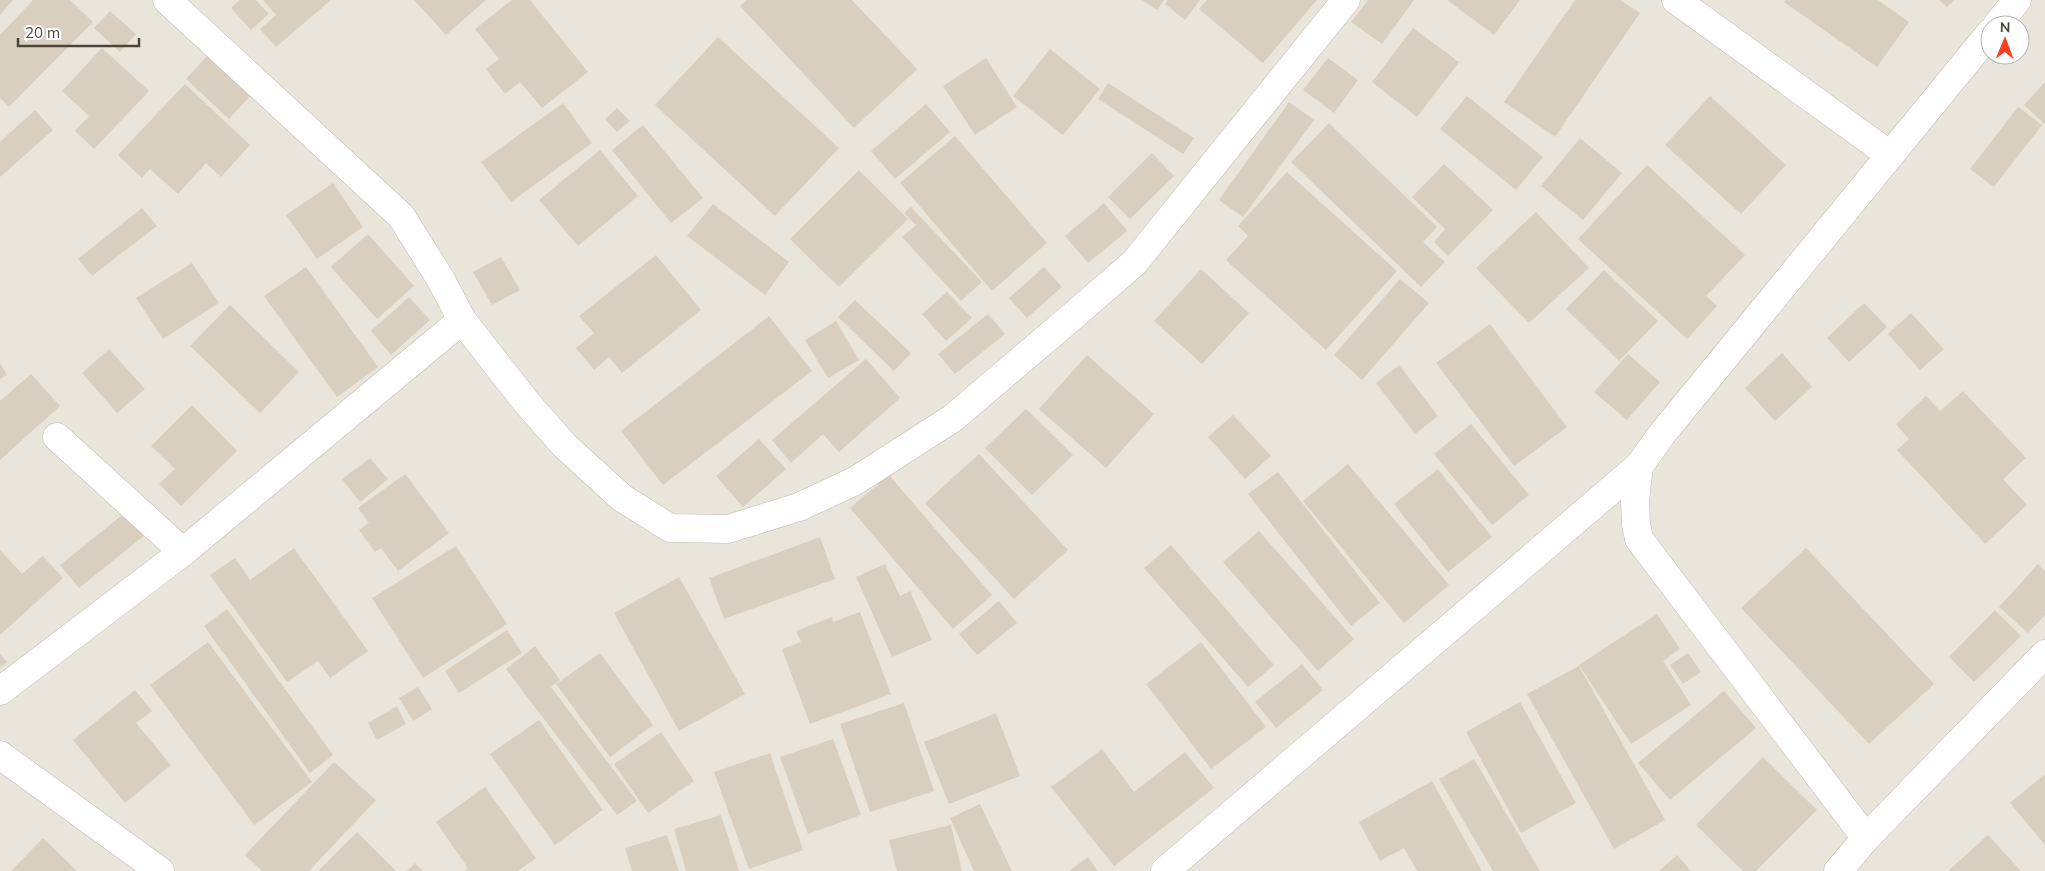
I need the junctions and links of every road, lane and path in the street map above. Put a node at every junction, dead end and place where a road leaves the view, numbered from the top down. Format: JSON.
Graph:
{"nodes":[{"id":1,"x":167,"y":0,"type":"edge"},
{"id":2,"x":1346,"y":0,"type":"edge"},
{"id":3,"x":1676,"y":0,"type":"edge"},
{"id":4,"x":2017,"y":0,"type":"edge"},
{"id":5,"x":2004,"y":15,"type":"edge"},
{"id":6,"x":1980,"y":45,"type":"edge"},
{"id":7,"x":1890,"y":155,"type":"junction"},
{"id":8,"x":462,"y":320,"type":"junction"},
{"id":9,"x":56,"y":437,"type":"dead end"},
{"id":10,"x":1639,"y":466,"type":"junction"},
{"id":11,"x":183,"y":552,"type":"junction"},
{"id":12,"x":2045,"y":654,"type":"edge"},
{"id":13,"x":0,"y":691,"type":"edge"},
{"id":14,"x":0,"y":755,"type":"edge"},
{"id":15,"x":1866,"y":838,"type":"junction"},
{"id":16,"x":160,"y":871,"type":"edge"},
{"id":17,"x":1165,"y":871,"type":"edge"},
{"id":18,"x":1838,"y":871,"type":"edge"}],
"edges":[{"from":1,"to":8,"type":"street"},
{"from":2,"to":8,"type":"street"},
{"from":3,"to":7,"type":"street"},
{"from":4,"to":5,"type":"street"},
{"from":6,"to":7,"type":"street"},
{"from":7,"to":10,"type":"street"},
{"from":8,"to":11,"type":"street"},
{"from":9,"to":11,"type":"street"},
{"from":10,"to":15,"type":"street"},
{"from":10,"to":17,"type":"street"},
{"from":11,"to":13,"type":"street"},
{"from":12,"to":15,"type":"street"},
{"from":14,"to":16,"type":"street"},
{"from":15,"to":18,"type":"street"}]}
